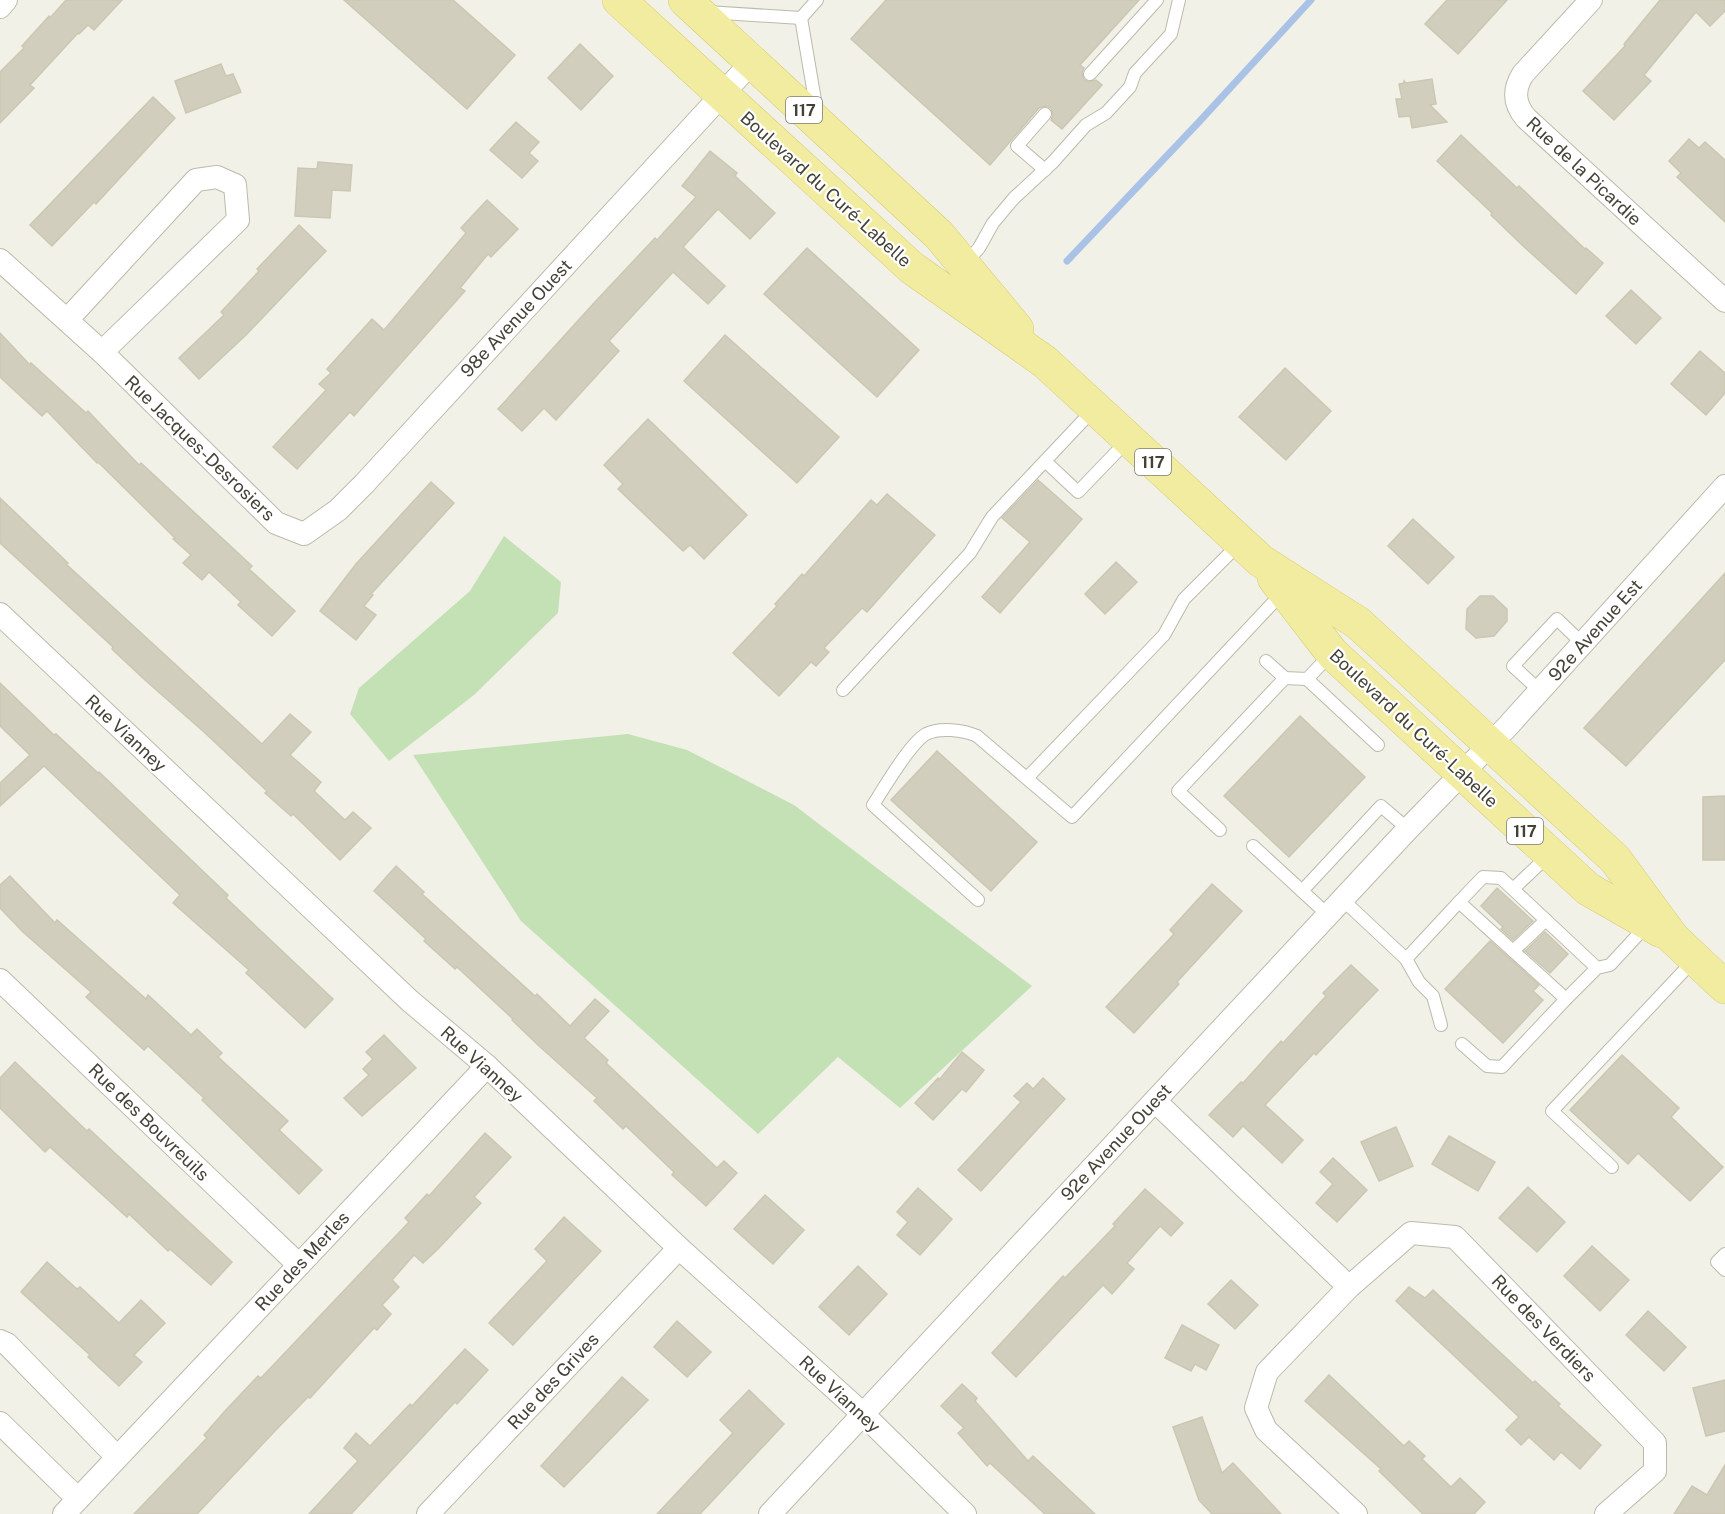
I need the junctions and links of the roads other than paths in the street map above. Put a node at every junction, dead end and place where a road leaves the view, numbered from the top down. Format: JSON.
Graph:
{"nodes":[{"id":1,"x":6,"y":0,"type":"edge"},
{"id":2,"x":619,"y":0,"type":"edge"},
{"id":3,"x":817,"y":0,"type":"edge"},
{"id":4,"x":1157,"y":0,"type":"edge"},
{"id":5,"x":1179,"y":0,"type":"edge"},
{"id":6,"x":1591,"y":0,"type":"edge"},
{"id":7,"x":692,"y":6,"type":"edge"},
{"id":8,"x":0,"y":7,"type":"edge"},
{"id":9,"x":801,"y":18,"type":"junction"},
{"id":10,"x":752,"y":62,"type":"junction"},
{"id":11,"x":1090,"y":74,"type":"dead end"},
{"id":12,"x":722,"y":95,"type":"junction"},
{"id":13,"x":1045,"y":114,"type":"dead end"},
{"id":14,"x":820,"y":124,"type":"junction"},
{"id":15,"x":1045,"y":170,"type":"junction"},
{"id":16,"x":0,"y":260,"type":"edge"},
{"id":17,"x":952,"y":276,"type":"junction"},
{"id":18,"x":1725,"y":301,"type":"edge"},
{"id":19,"x":67,"y":320,"type":"junction"},
{"id":20,"x":102,"y":352,"type":"junction"},
{"id":21,"x":1095,"y":408,"type":"junction"},
{"id":22,"x":1129,"y":439,"type":"junction"},
{"id":23,"x":1045,"y":461,"type":"junction"},
{"id":24,"x":1725,"y":486,"type":"edge"},
{"id":25,"x":304,"y":534,"type":"joint"},
{"id":26,"x":1251,"y":552,"type":"junction"},
{"id":27,"x":1288,"y":586,"type":"junction"},
{"id":28,"x":0,"y":614,"type":"edge"},
{"id":29,"x":1583,"y":644,"type":"junction"},
{"id":30,"x":1332,"y":653,"type":"junction"},
{"id":31,"x":1266,"y":661,"type":"dead end"},
{"id":32,"x":1285,"y":678,"type":"junction"},
{"id":33,"x":1307,"y":679,"type":"junction"},
{"id":34,"x":843,"y":690,"type":"dead end"},
{"id":35,"x":1540,"y":691,"type":"junction"},
{"id":36,"x":1491,"y":744,"type":"junction"},
{"id":37,"x":1378,"y":745,"type":"dead end"},
{"id":38,"x":1463,"y":772,"type":"junction"},
{"id":39,"x":1027,"y":778,"type":"junction"},
{"id":40,"x":1408,"y":829,"type":"junction"},
{"id":41,"x":1220,"y":830,"type":"dead end"},
{"id":42,"x":1253,"y":846,"type":"dead end"},
{"id":43,"x":1550,"y":854,"type":"junction"},
{"id":44,"x":1514,"y":889,"type":"junction"},
{"id":45,"x":1302,"y":891,"type":"junction"},
{"id":46,"x":978,"y":900,"type":"dead end"},
{"id":47,"x":1459,"y":902,"type":"junction"},
{"id":48,"x":1335,"y":907,"type":"junction"},
{"id":49,"x":1546,"y":920,"type":"junction"},
{"id":50,"x":1668,"y":934,"type":"junction"},
{"id":51,"x":1514,"y":951,"type":"junction"},
{"id":52,"x":1406,"y":959,"type":"junction"},
{"id":53,"x":1597,"y":968,"type":"junction"},
{"id":54,"x":0,"y":980,"type":"edge"},
{"id":55,"x":1725,"y":987,"type":"edge"},
{"id":56,"x":1566,"y":999,"type":"junction"},
{"id":57,"x":1441,"y":1025,"type":"dead end"},
{"id":58,"x":1462,"y":1044,"type":"dead end"},
{"id":59,"x":487,"y":1065,"type":"junction"},
{"id":60,"x":1155,"y":1101,"type":"junction"},
{"id":61,"x":1612,"y":1167,"type":"dead end"},
{"id":62,"x":679,"y":1248,"type":"junction"},
{"id":63,"x":1725,"y":1254,"type":"edge"},
{"id":64,"x":298,"y":1265,"type":"junction"},
{"id":65,"x":1725,"y":1270,"type":"edge"},
{"id":66,"x":1349,"y":1287,"type":"junction"},
{"id":67,"x":0,"y":1341,"type":"edge"},
{"id":68,"x":863,"y":1414,"type":"junction"},
{"id":69,"x":0,"y":1423,"type":"edge"},
{"id":70,"x":117,"y":1457,"type":"junction"},
{"id":71,"x":71,"y":1507,"type":"edge"},
{"id":72,"x":428,"y":1514,"type":"edge"},
{"id":73,"x":770,"y":1514,"type":"edge"},
{"id":74,"x":965,"y":1514,"type":"edge"},
{"id":75,"x":1356,"y":1514,"type":"edge"},
{"id":76,"x":1606,"y":1514,"type":"edge"}],
"edges":[{"from":1,"to":8,"type":"street"},
{"from":2,"to":12,"type":"main road","name":"Boulevard du Curé-Labelle","number":"117"},
{"from":3,"to":9,"type":"lane"},
{"from":4,"to":11,"type":"lane"},
{"from":5,"to":15,"type":"lane"},
{"from":6,"to":18,"type":"street","name":"Rue de la Picardie"},
{"from":7,"to":9,"type":"lane"},
{"from":7,"to":10,"type":"main road","name":"Boulevard du Curé-Labelle","number":"117"},
{"from":9,"to":14,"type":"lane"},
{"from":10,"to":12,"type":"street"},
{"from":10,"to":14,"type":"main road","name":"Boulevard du Curé-Labelle","number":"117"},
{"from":12,"to":17,"type":"main road","name":"Boulevard du Curé-Labelle","number":"117"},
{"from":12,"to":25,"type":"street","name":"98e Avenue Ouest"},
{"from":13,"to":15,"type":"lane"},
{"from":14,"to":17,"type":"main road","name":"Boulevard du Curé-Labelle","number":"117"},
{"from":15,"to":17,"type":"lane"},
{"from":16,"to":19,"type":"street","name":"Rue Jacques-Desrosiers"},
{"from":17,"to":21,"type":"main road","name":"Boulevard du Curé-Labelle","number":"117"},
{"from":19,"to":20,"type":"street","name":"Rue Jacques-Desrosiers"},
{"from":19,"to":20,"type":"street"},
{"from":20,"to":25,"type":"street","name":"Rue Jacques-Desrosiers"},
{"from":21,"to":22,"type":"main road","name":"Boulevard du Curé-Labelle","number":"117"},
{"from":21,"to":23,"type":"lane"},
{"from":22,"to":23,"type":"lane"},
{"from":22,"to":26,"type":"main road","name":"Boulevard du Curé-Labelle","number":"117"},
{"from":23,"to":34,"type":"lane"},
{"from":24,"to":29,"type":"street","name":"92e Avenue Est"},
{"from":26,"to":27,"type":"main road","name":"Boulevard du Curé-Labelle","number":"117"},
{"from":26,"to":39,"type":"lane"},
{"from":27,"to":30,"type":"main road","name":"Boulevard du Curé-Labelle","number":"117"},
{"from":27,"to":36,"type":"main road","name":"Boulevard du Curé-Labelle","number":"117"},
{"from":27,"to":39,"type":"lane"},
{"from":28,"to":59,"type":"street","name":"Rue Vianney"},
{"from":29,"to":35,"type":"street","name":"92e Avenue Est"},
{"from":29,"to":35,"type":"lane"},
{"from":30,"to":33,"type":"lane"},
{"from":30,"to":38,"type":"main road","name":"Boulevard du Curé-Labelle","number":"117"},
{"from":31,"to":32,"type":"lane"},
{"from":32,"to":33,"type":"lane"},
{"from":32,"to":41,"type":"lane"},
{"from":33,"to":37,"type":"lane"},
{"from":35,"to":36,"type":"street","name":"92e Avenue Est"},
{"from":36,"to":38,"type":"street","name":"92e Avenue Est"},
{"from":36,"to":50,"type":"main road","name":"Boulevard du Curé-Labelle","number":"117"},
{"from":38,"to":40,"type":"street","name":"92e Avenue Ouest"},
{"from":38,"to":43,"type":"main road","name":"Boulevard du Curé-Labelle","number":"117"},
{"from":39,"to":46,"type":"lane"},
{"from":40,"to":45,"type":"lane"},
{"from":40,"to":48,"type":"street","name":"92e Avenue Ouest"},
{"from":42,"to":45,"type":"lane"},
{"from":43,"to":44,"type":"lane"},
{"from":43,"to":50,"type":"main road","name":"Boulevard du Curé-Labelle","number":"117"},
{"from":44,"to":47,"type":"lane"},
{"from":44,"to":49,"type":"lane"},
{"from":45,"to":48,"type":"lane"},
{"from":47,"to":51,"type":"lane"},
{"from":47,"to":52,"type":"lane"},
{"from":48,"to":52,"type":"lane"},
{"from":48,"to":60,"type":"street","name":"92e Avenue Ouest"},
{"from":49,"to":51,"type":"lane"},
{"from":49,"to":53,"type":"lane"},
{"from":50,"to":53,"type":"lane"},
{"from":50,"to":55,"type":"main road","name":"Boulevard du Curé-Labelle","number":"117"},
{"from":50,"to":61,"type":"lane"},
{"from":51,"to":56,"type":"lane"},
{"from":52,"to":57,"type":"lane"},
{"from":53,"to":56,"type":"lane"},
{"from":54,"to":64,"type":"street","name":"Rue des Bouvreuils"},
{"from":56,"to":58,"type":"lane"},
{"from":59,"to":62,"type":"street","name":"Rue Vianney"},
{"from":59,"to":64,"type":"street","name":"Rue des Merles"},
{"from":60,"to":66,"type":"street"},
{"from":60,"to":68,"type":"street","name":"92e Avenue Ouest"},
{"from":62,"to":68,"type":"street","name":"Rue Vianney"},
{"from":62,"to":72,"type":"street","name":"Rue des Grives"},
{"from":63,"to":65,"type":"lane"},
{"from":64,"to":70,"type":"street","name":"Rue des Merles"},
{"from":66,"to":75,"type":"street","name":"Rue des Verdiers"},
{"from":66,"to":76,"type":"street","name":"Rue des Verdiers"},
{"from":67,"to":70,"type":"street"},
{"from":68,"to":73,"type":"street","name":"92e Avenue Ouest"},
{"from":68,"to":74,"type":"street","name":"Rue Vianney"},
{"from":69,"to":71,"type":"street","name":"Rue des Merles"},
{"from":70,"to":71,"type":"street","name":"Rue des Merles"}]}
